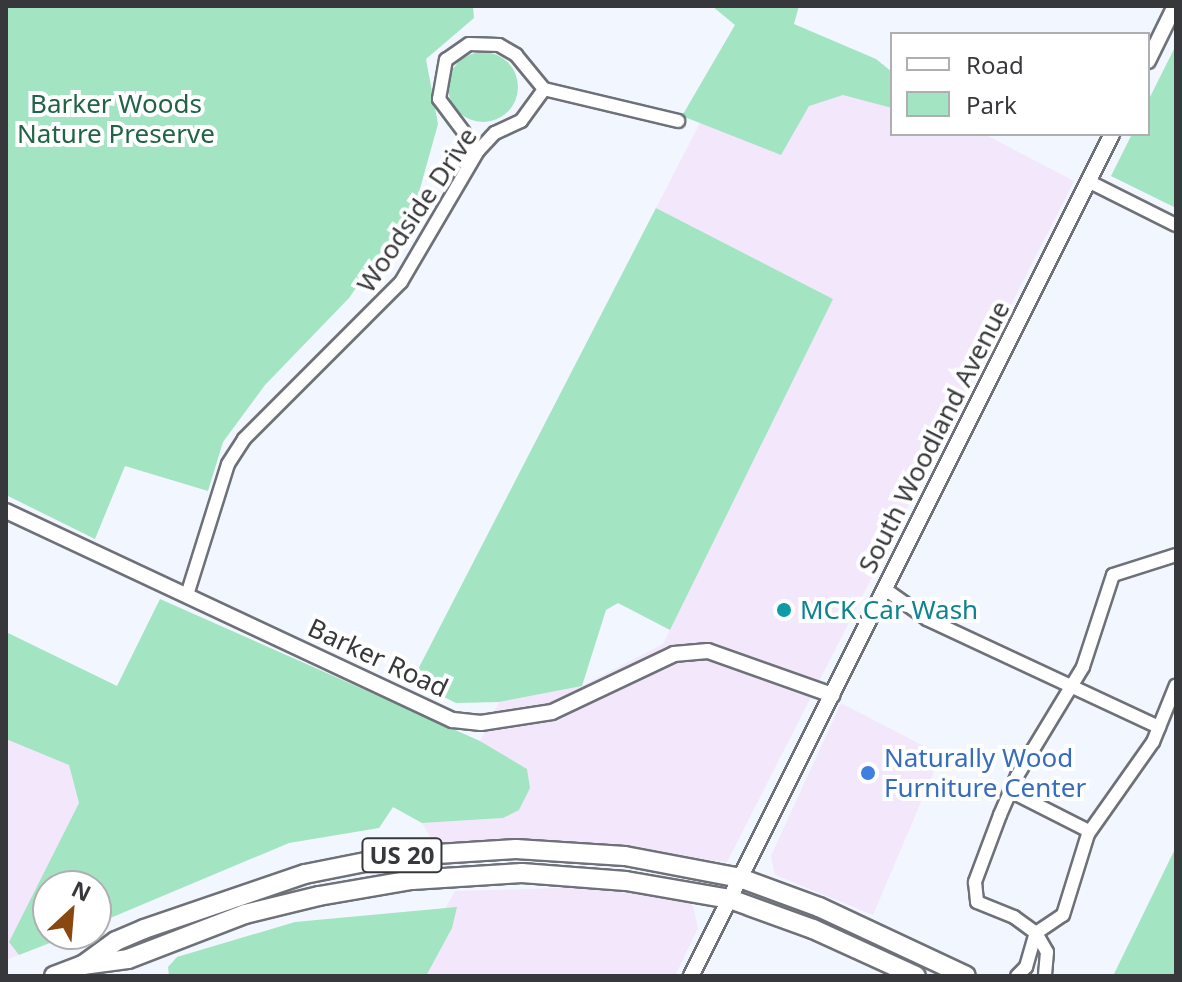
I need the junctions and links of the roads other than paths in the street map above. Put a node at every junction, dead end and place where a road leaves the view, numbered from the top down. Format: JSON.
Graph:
{"nodes":[{"id":1,"x":1175,"y":6,"type":"edge"},
{"id":2,"x":1150,"y":57,"type":"edge"},
{"id":3,"x":544,"y":89,"type":"junction"},
{"id":4,"x":678,"y":121,"type":"dead end"},
{"id":5,"x":1111,"y":136,"type":"edge"},
{"id":6,"x":478,"y":151,"type":"junction"},
{"id":7,"x":1088,"y":181,"type":"junction"},
{"id":8,"x":1176,"y":225,"type":"edge"},
{"id":9,"x":6,"y":511,"type":"edge"},
{"id":10,"x":1176,"y":555,"type":"edge"},
{"id":11,"x":885,"y":589,"type":"junction"},
{"id":12,"x":187,"y":595,"type":"junction"},
{"id":13,"x":1075,"y":685,"type":"junction"},
{"id":14,"x":1176,"y":685,"type":"edge"},
{"id":15,"x":832,"y":695,"type":"junction"},
{"id":16,"x":1159,"y":727,"type":"junction"},
{"id":17,"x":1010,"y":791,"type":"junction"},
{"id":18,"x":1089,"y":831,"type":"junction"},
{"id":19,"x":740,"y":878,"type":"junction"},
{"id":20,"x":730,"y":899,"type":"junction"},
{"id":21,"x":1036,"y":933,"type":"junction"},
{"id":22,"x":83,"y":965,"type":"junction"},
{"id":23,"x":54,"y":976,"type":"edge"},
{"id":24,"x":691,"y":976,"type":"edge"},
{"id":25,"x":916,"y":976,"type":"edge"},
{"id":26,"x":966,"y":976,"type":"edge"},
{"id":27,"x":1017,"y":976,"type":"edge"},
{"id":28,"x":1045,"y":976,"type":"edge"}],
"edges":[{"from":1,"to":2,"type":"street"},
{"from":3,"to":4,"type":"street"},
{"from":3,"to":6,"type":"street","name":"Woodside Drive"},
{"from":3,"to":6,"type":"street"},
{"from":5,"to":7,"type":"street","name":"South Woodland Avenue"},
{"from":6,"to":12,"type":"street","name":"Woodside Drive"},
{"from":7,"to":8,"type":"street"},
{"from":7,"to":11,"type":"street","name":"South Woodland Avenue"},
{"from":9,"to":12,"type":"street","name":"Barker Road"},
{"from":10,"to":13,"type":"street"},
{"from":11,"to":13,"type":"street"},
{"from":11,"to":15,"type":"street","name":"South Woodland Avenue"},
{"from":12,"to":15,"type":"street","name":"Barker Road"},
{"from":13,"to":16,"type":"street"},
{"from":13,"to":17,"type":"street"},
{"from":14,"to":16,"type":"street"},
{"from":15,"to":19,"type":"street","name":"South Woodland Avenue"},
{"from":16,"to":18,"type":"street"},
{"from":17,"to":18,"type":"street"},
{"from":17,"to":21,"type":"street"},
{"from":18,"to":21,"type":"street"},
{"from":19,"to":20,"type":"street","name":"South Woodland Avenue"},
{"from":19,"to":22,"type":"main road","number":"US 20"},
{"from":19,"to":26,"type":"main road","number":"US 20"},
{"from":20,"to":22,"type":"main road","number":"US 20"},
{"from":20,"to":24,"type":"street","name":"South Woodland Avenue"},
{"from":20,"to":25,"type":"main road","number":"US 20"},
{"from":21,"to":27,"type":"street"},
{"from":21,"to":28,"type":"street"},
{"from":22,"to":23,"type":"main road","number":"US 20"}]}
